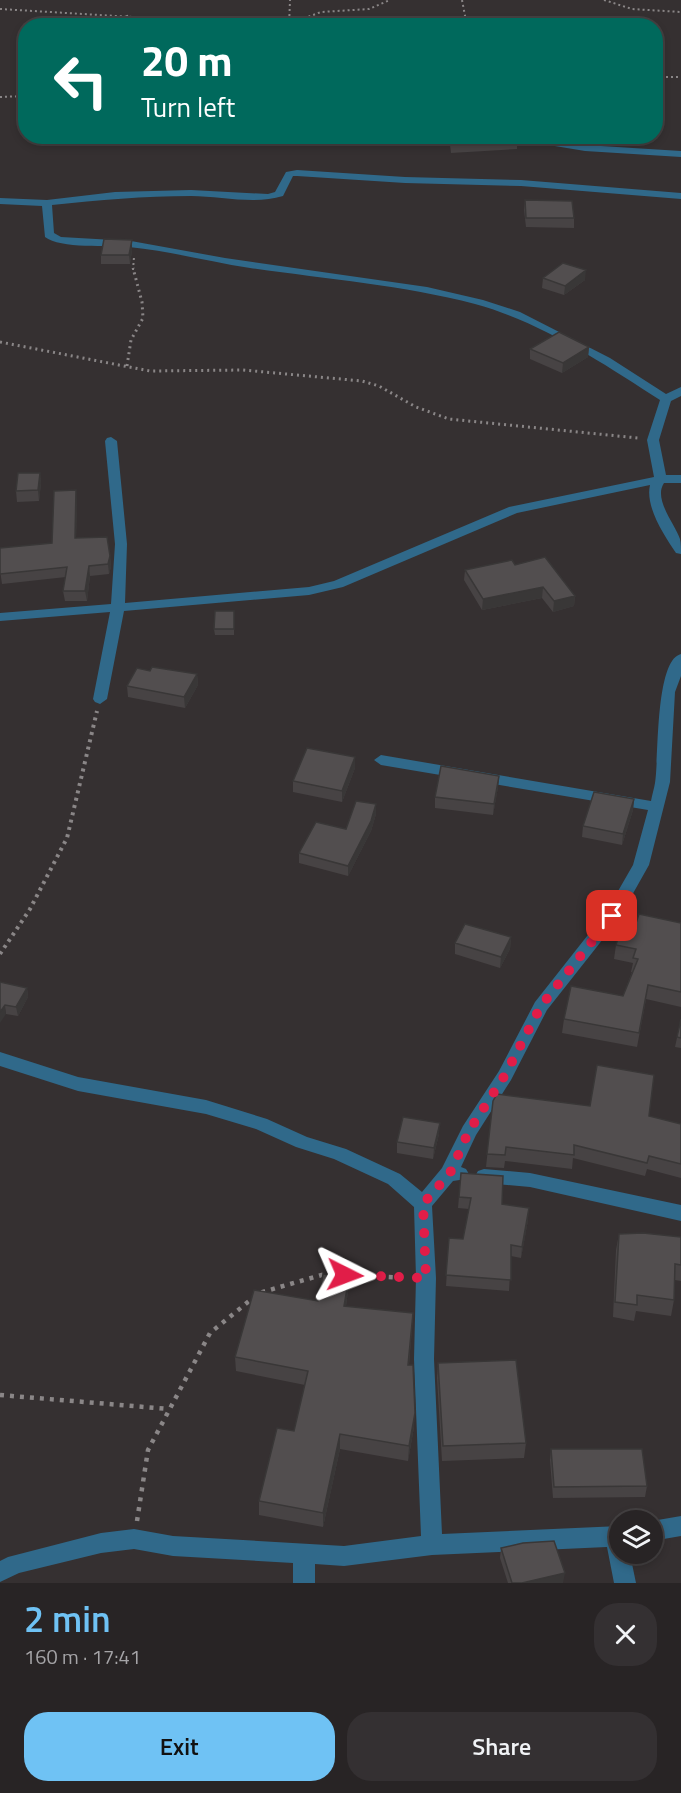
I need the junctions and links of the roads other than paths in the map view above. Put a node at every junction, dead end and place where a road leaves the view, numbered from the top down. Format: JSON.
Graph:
{"nodes":[{"id":1,"x":564,"y":144,"type":"edge"},
{"id":2,"x":681,"y":154,"type":"edge"},
{"id":3,"x":681,"y":196,"type":"edge"},
{"id":4,"x":0,"y":201,"type":"edge"},
{"id":5,"x":47,"y":203,"type":"junction"},
{"id":6,"x":681,"y":391,"type":"edge"},
{"id":7,"x":666,"y":399,"type":"junction"},
{"id":8,"x":111,"y":441,"type":"dead end"},
{"id":9,"x":660,"y":478,"type":"junction"},
{"id":10,"x":681,"y":479,"type":"edge"},
{"id":11,"x":681,"y":550,"type":"edge"},
{"id":12,"x":118,"y":608,"type":"junction"},
{"id":13,"x":1,"y":614,"type":"edge"},
{"id":14,"x":681,"y":658,"type":"edge"},
{"id":15,"x":100,"y":699,"type":"road end"},
{"id":16,"x":381,"y":760,"type":"dead end"},
{"id":17,"x":658,"y":807,"type":"junction"},
{"id":18,"x":0,"y":1059,"type":"edge"},
{"id":19,"x":450,"y":1173,"type":"junction"},
{"id":20,"x":423,"y":1204,"type":"junction"},
{"id":21,"x":681,"y":1213,"type":"edge"},
{"id":22,"x":681,"y":1526,"type":"edge"},
{"id":23,"x":663,"y":1529,"type":"edge"},
{"id":24,"x":609,"y":1536,"type":"edge"},
{"id":25,"x":432,"y":1545,"type":"junction"},
{"id":26,"x":304,"y":1554,"type":"junction"},
{"id":27,"x":622,"y":1564,"type":"edge"},
{"id":28,"x":0,"y":1572,"type":"edge"},
{"id":29,"x":304,"y":1583,"type":"edge"},
{"id":30,"x":625,"y":1583,"type":"edge"}],
"edges":[{"from":1,"to":2,"type":"street"},
{"from":3,"to":5,"type":"street"},
{"from":4,"to":5,"type":"street"},
{"from":5,"to":7,"type":"street"},
{"from":6,"to":7,"type":"street"},
{"from":7,"to":9,"type":"street"},
{"from":8,"to":12,"type":"street"},
{"from":9,"to":10,"type":"street"},
{"from":9,"to":11,"type":"street"},
{"from":9,"to":12,"type":"street"},
{"from":12,"to":13,"type":"street"},
{"from":12,"to":15,"type":"street"},
{"from":14,"to":17,"type":"street"},
{"from":16,"to":17,"type":"street"},
{"from":17,"to":19,"type":"street"},
{"from":18,"to":20,"type":"street"},
{"from":19,"to":20,"type":"street"},
{"from":19,"to":21,"type":"street"},
{"from":20,"to":25,"type":"street"},
{"from":22,"to":23,"type":"street"},
{"from":24,"to":25,"type":"street"},
{"from":25,"to":26,"type":"street"},
{"from":26,"to":28,"type":"street"},
{"from":26,"to":29,"type":"street"},
{"from":27,"to":30,"type":"street"}]}
